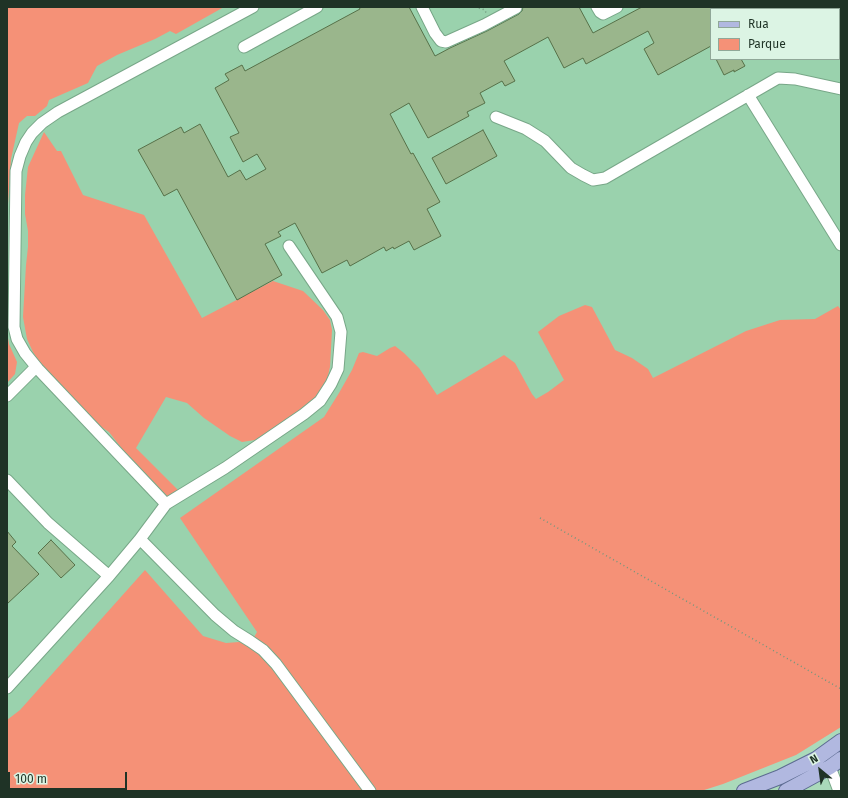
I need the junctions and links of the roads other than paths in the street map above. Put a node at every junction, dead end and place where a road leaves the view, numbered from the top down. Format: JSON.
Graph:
{"nodes":[{"id":1,"x":253,"y":7,"type":"edge"},
{"id":2,"x":316,"y":7,"type":"edge"},
{"id":3,"x":422,"y":7,"type":"edge"},
{"id":4,"x":597,"y":7,"type":"edge"},
{"id":5,"x":617,"y":7,"type":"edge"},
{"id":6,"x":516,"y":8,"type":"edge"},
{"id":7,"x":244,"y":47,"type":"dead end"},
{"id":8,"x":841,"y":89,"type":"edge"},
{"id":9,"x":748,"y":95,"type":"junction"},
{"id":10,"x":496,"y":117,"type":"dead end"},
{"id":11,"x":841,"y":245,"type":"edge"},
{"id":12,"x":289,"y":246,"type":"dead end"},
{"id":13,"x":36,"y":367,"type":"junction"},
{"id":14,"x":7,"y":396,"type":"edge"},
{"id":15,"x":7,"y":480,"type":"edge"},
{"id":16,"x":166,"y":504,"type":"junction"},
{"id":17,"x":140,"y":539,"type":"junction"},
{"id":18,"x":109,"y":576,"type":"junction"},
{"id":19,"x":7,"y":688,"type":"edge"},
{"id":20,"x":841,"y":741,"type":"edge"},
{"id":21,"x":835,"y":763,"type":"edge"},
{"id":22,"x":370,"y":791,"type":"edge"},
{"id":23,"x":744,"y":791,"type":"edge"},
{"id":24,"x":786,"y":791,"type":"edge"},
{"id":25,"x":839,"y":791,"type":"edge"}],
"edges":[{"from":1,"to":13,"type":"lane"},
{"from":2,"to":7,"type":"lane"},
{"from":3,"to":6,"type":"lane"},
{"from":4,"to":5,"type":"lane"},
{"from":8,"to":9,"type":"lane"},
{"from":9,"to":10,"type":"lane"},
{"from":9,"to":11,"type":"lane"},
{"from":12,"to":16,"type":"lane"},
{"from":13,"to":14,"type":"lane"},
{"from":13,"to":16,"type":"lane"},
{"from":15,"to":18,"type":"lane"},
{"from":16,"to":17,"type":"lane"},
{"from":17,"to":18,"type":"lane"},
{"from":17,"to":22,"type":"lane"},
{"from":18,"to":19,"type":"lane"},
{"from":20,"to":23,"type":"main road"},
{"from":21,"to":24,"type":"main road"},
{"from":21,"to":25,"type":"lane"}]}
